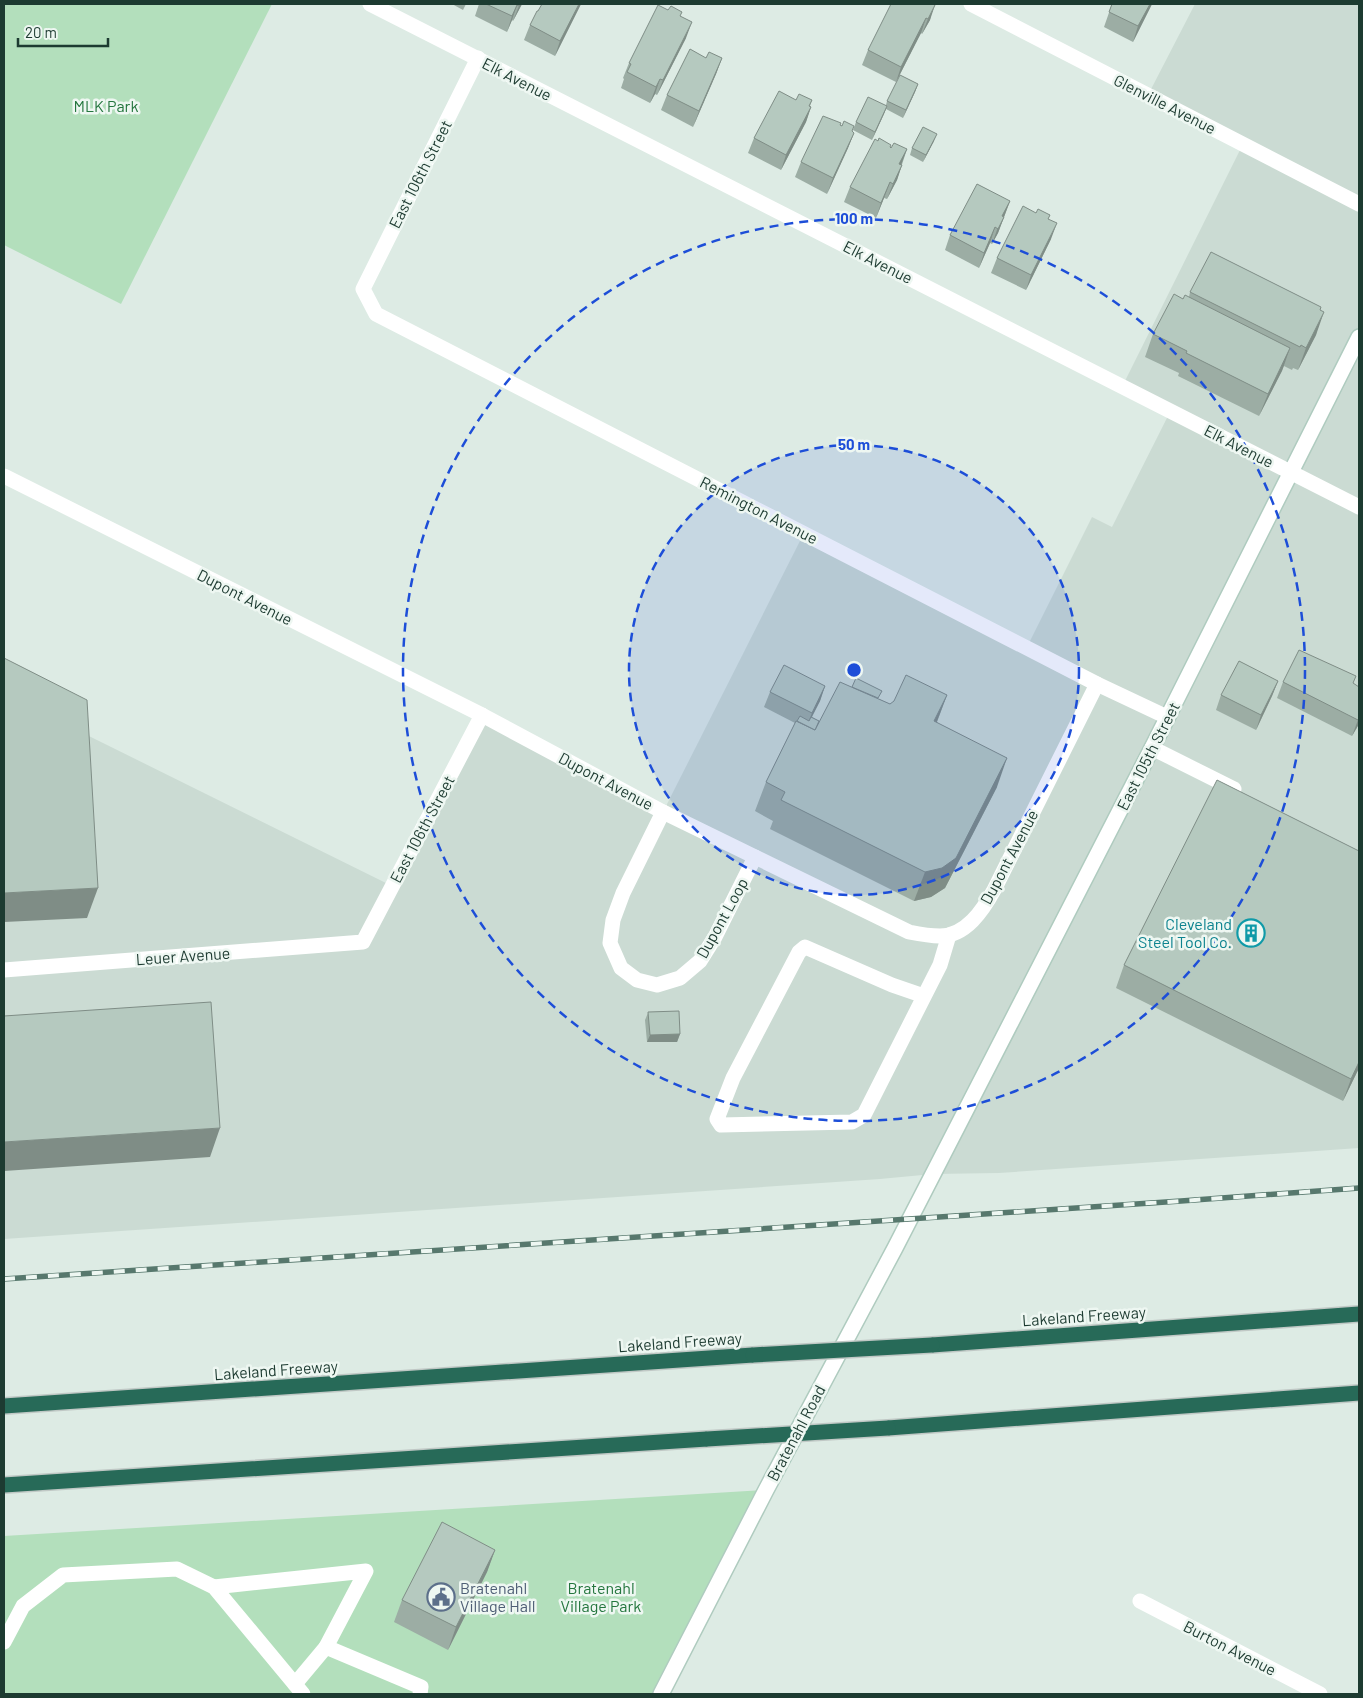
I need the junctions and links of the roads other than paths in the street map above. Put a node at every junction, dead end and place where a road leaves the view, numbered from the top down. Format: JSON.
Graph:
{"nodes":[{"id":1,"x":370,"y":4,"type":"edge"},
{"id":2,"x":971,"y":4,"type":"edge"},
{"id":3,"x":478,"y":58,"type":"junction"},
{"id":4,"x":1359,"y":204,"type":"edge"},
{"id":5,"x":363,"y":289,"type":"joint"},
{"id":6,"x":1359,"y":337,"type":"edge"},
{"id":7,"x":1291,"y":473,"type":"junction"},
{"id":8,"x":4,"y":476,"type":"edge"},
{"id":9,"x":1359,"y":507,"type":"edge"},
{"id":10,"x":1097,"y":684,"type":"junction"},
{"id":11,"x":482,"y":715,"type":"junction"},
{"id":12,"x":1168,"y":717,"type":"junction"},
{"id":13,"x":1152,"y":748,"type":"junction"},
{"id":14,"x":1250,"y":797,"type":"edge"},
{"id":15,"x":662,"y":812,"type":"junction"},
{"id":16,"x":755,"y":857,"type":"junction"},
{"id":17,"x":949,"y":935,"type":"junction"},
{"id":18,"x":363,"y":942,"type":"joint"},
{"id":19,"x":4,"y":970,"type":"edge"},
{"id":20,"x":924,"y":996,"type":"junction"},
{"id":21,"x":933,"y":1174,"type":"joint"},
{"id":22,"x":1359,"y":1314,"type":"edge"},
{"id":23,"x":1359,"y":1394,"type":"edge"},
{"id":24,"x":4,"y":1406,"type":"edge"},
{"id":25,"x":4,"y":1485,"type":"edge"},
{"id":26,"x":214,"y":1587,"type":"junction"},
{"id":27,"x":1140,"y":1601,"type":"dead end"},
{"id":28,"x":4,"y":1642,"type":"edge"},
{"id":29,"x":326,"y":1647,"type":"junction"},
{"id":30,"x":299,"y":1689,"type":"edge"},
{"id":31,"x":420,"y":1694,"type":"edge"},
{"id":32,"x":661,"y":1694,"type":"edge"},
{"id":33,"x":1320,"y":1694,"type":"edge"}],
"edges":[{"from":1,"to":3,"type":"street","name":"Elk Avenue"},
{"from":2,"to":4,"type":"street","name":"Glenville Avenue"},
{"from":3,"to":5,"type":"street","name":"East 106th Street"},
{"from":3,"to":7,"type":"street","name":"Elk Avenue"},
{"from":5,"to":10,"type":"street","name":"Remington Avenue"},
{"from":6,"to":7,"type":"street","name":"East 105th Street"},
{"from":7,"to":9,"type":"street","name":"Elk Avenue"},
{"from":7,"to":12,"type":"street","name":"East 105th Street"},
{"from":8,"to":11,"type":"street","name":"Dupont Avenue"},
{"from":10,"to":12,"type":"street","name":"Remington Avenue"},
{"from":10,"to":17,"type":"street","name":"Dupont Avenue"},
{"from":11,"to":15,"type":"street","name":"Dupont Avenue"},
{"from":11,"to":18,"type":"street","name":"East 106th Street"},
{"from":12,"to":13,"type":"street","name":"East 105th Street"},
{"from":13,"to":14,"type":"street"},
{"from":13,"to":21,"type":"street","name":"East 105th Street"},
{"from":15,"to":16,"type":"street","name":"Dupont Avenue"},
{"from":15,"to":16,"type":"street","name":"Dupont Loop"},
{"from":16,"to":17,"type":"street","name":"Dupont Avenue"},
{"from":17,"to":20,"type":"street"},
{"from":18,"to":19,"type":"street","name":"Leuer Avenue"},
{"from":20,"to":20,"type":"street"},
{"from":21,"to":32,"type":"street","name":"Bratenahl Road"},
{"from":22,"to":24,"type":"highway","name":"Lakeland Freeway","bridge":true},
{"from":23,"to":25,"type":"highway","bridge":true},
{"from":26,"to":28,"type":"street"},
{"from":26,"to":29,"type":"street"},
{"from":26,"to":30,"type":"street"},
{"from":27,"to":33,"type":"street","name":"Burton Avenue"},
{"from":29,"to":30,"type":"street"},
{"from":29,"to":31,"type":"street"}]}
